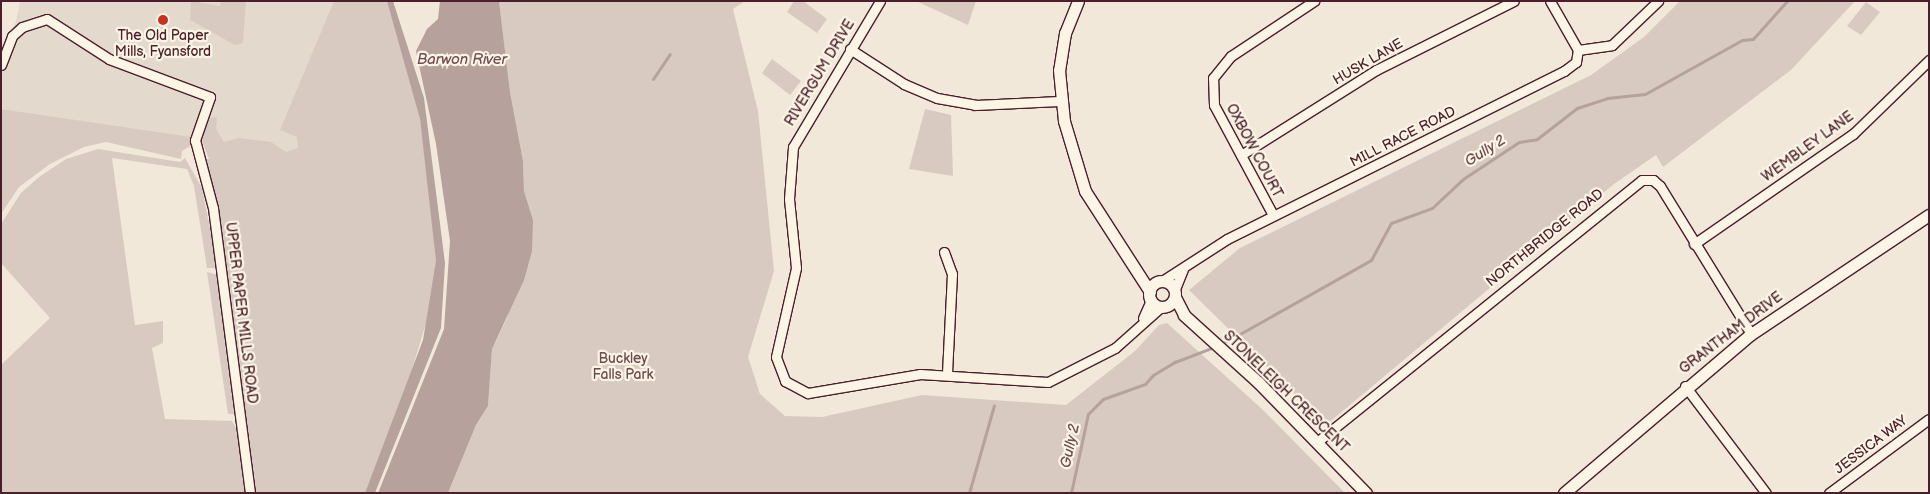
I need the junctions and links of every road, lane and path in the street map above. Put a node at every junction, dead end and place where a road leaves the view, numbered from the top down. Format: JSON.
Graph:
{"nodes":[{"id":1,"x":880,"y":1,"type":"edge"},
{"id":2,"x":1078,"y":1,"type":"edge"},
{"id":3,"x":1314,"y":1,"type":"edge"},
{"id":4,"x":1514,"y":1,"type":"edge"},
{"id":5,"x":1550,"y":1,"type":"edge"},
{"id":6,"x":1658,"y":1,"type":"edge"},
{"id":7,"x":850,"y":49,"type":"junction"},
{"id":8,"x":1578,"y":50,"type":"junction"},
{"id":9,"x":1929,"y":60,"type":"edge"},
{"id":10,"x":1,"y":65,"type":"edge"},
{"id":11,"x":1060,"y":101,"type":"junction"},
{"id":12,"x":1241,"y":155,"type":"junction"},
{"id":13,"x":1273,"y":215,"type":"junction"},
{"id":14,"x":1929,"y":215,"type":"edge"},
{"id":15,"x":1694,"y":244,"type":"junction"},
{"id":16,"x":944,"y":252,"type":"dead end"},
{"id":17,"x":1134,"y":266,"type":"junction"},
{"id":18,"x":1183,"y":269,"type":"junction"},
{"id":19,"x":1160,"y":281,"type":"junction"},
{"id":20,"x":1175,"y":293,"type":"junction"},
{"id":21,"x":1156,"y":301,"type":"junction"},
{"id":22,"x":1184,"y":315,"type":"junction"},
{"id":23,"x":1751,"y":334,"type":"junction"},
{"id":24,"x":947,"y":374,"type":"junction"},
{"id":25,"x":1685,"y":386,"type":"junction"},
{"id":26,"x":1929,"y":419,"type":"edge"},
{"id":27,"x":1317,"y":442,"type":"junction"},
{"id":28,"x":250,"y":493,"type":"edge"},
{"id":29,"x":1366,"y":493,"type":"edge"},
{"id":30,"x":1564,"y":493,"type":"edge"},
{"id":31,"x":1766,"y":493,"type":"edge"},
{"id":32,"x":1829,"y":493,"type":"edge"}],
"edges":[{"from":1,"to":7,"type":"street","name":"RIVERGUM DRIVE"},
{"from":2,"to":11,"type":"street","name":"STONELEIGH CRESCENT"},
{"from":3,"to":12,"type":"street","name":"OXBOW COURT"},
{"from":4,"to":12,"type":"street","name":"HUSK LANE"},
{"from":5,"to":8,"type":"street"},
{"from":6,"to":8,"type":"street"},
{"from":7,"to":11,"type":"street"},
{"from":7,"to":24,"type":"street","name":"RIVERGUM DRIVE"},
{"from":8,"to":13,"type":"street","name":"MILL RACE ROAD"},
{"from":9,"to":15,"type":"street","name":"WEMBLEY LANE"},
{"from":10,"to":28,"type":"street","name":"UPPER PAPER MILLS ROAD"},
{"from":11,"to":17,"type":"street","name":"STONELEIGH CRESCENT"},
{"from":12,"to":13,"type":"street","name":"OXBOW COURT"},
{"from":13,"to":18,"type":"street","name":"MILL RACE ROAD"},
{"from":14,"to":23,"type":"street","name":"GRANTHAM DRIVE"},
{"from":15,"to":23,"type":"street","name":"NORTHBRIDGE ROAD"},
{"from":15,"to":27,"type":"street","name":"NORTHBRIDGE ROAD"},
{"from":16,"to":24,"type":"street"},
{"from":17,"to":19,"type":"street","name":"STONELEIGH CRESCENT"},
{"from":17,"to":21,"type":"street","name":"STONELEIGH CRESCENT"},
{"from":18,"to":19,"type":"street","name":"MILL RACE ROAD"},
{"from":18,"to":20,"type":"street"},
{"from":19,"to":20,"type":"street","name":"STONELEIGH CRESCENT"},
{"from":19,"to":21,"type":"street"},
{"from":20,"to":21,"type":"street"},
{"from":20,"to":22,"type":"street","name":"STONELEIGH CRESCENT"},
{"from":21,"to":22,"type":"street","name":"STONELEIGH CRESCENT"},
{"from":21,"to":24,"type":"street","name":"RIVERGUM DRIVE"},
{"from":22,"to":27,"type":"street","name":"STONELEIGH CRESCENT"},
{"from":23,"to":25,"type":"street","name":"GRANTHAM DRIVE"},
{"from":25,"to":30,"type":"street","name":"GRANTHAM DRIVE"},
{"from":25,"to":31,"type":"street"},
{"from":26,"to":32,"type":"street","name":"JESSICA WAY"},
{"from":27,"to":29,"type":"street","name":"STONELEIGH CRESCENT"}]}
